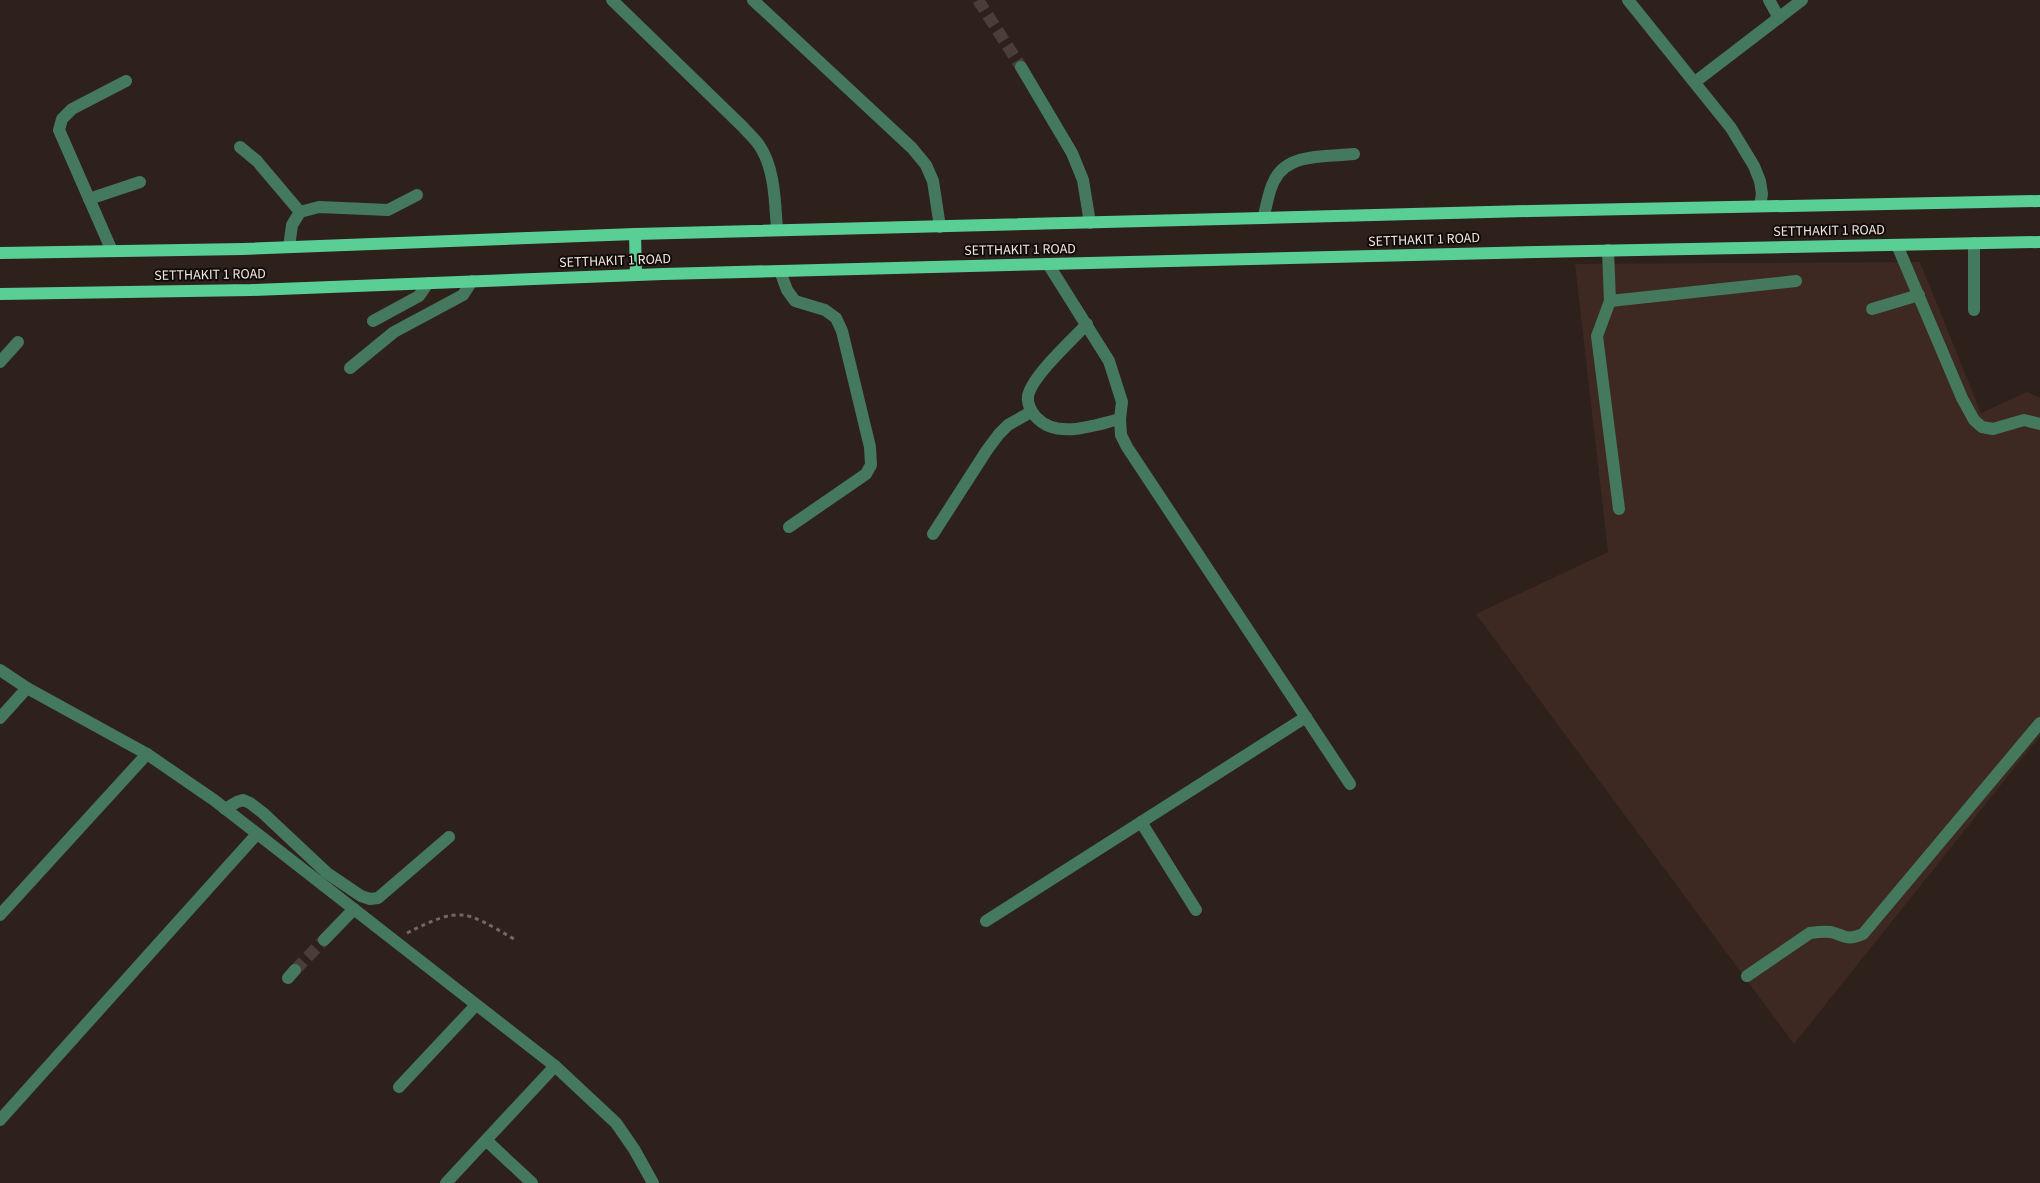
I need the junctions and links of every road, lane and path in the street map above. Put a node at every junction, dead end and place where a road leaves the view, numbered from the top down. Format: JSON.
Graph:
{"nodes":[{"id":1,"x":612,"y":0,"type":"edge"},
{"id":2,"x":753,"y":0,"type":"edge"},
{"id":3,"x":1628,"y":0,"type":"edge"},
{"id":4,"x":1769,"y":0,"type":"edge"},
{"id":5,"x":1802,"y":0,"type":"edge"},
{"id":6,"x":1778,"y":18,"type":"junction"},
{"id":7,"x":1021,"y":67,"type":"tunnel mouth"},
{"id":8,"x":126,"y":81,"type":"dead end"},
{"id":9,"x":1694,"y":82,"type":"junction"},
{"id":10,"x":240,"y":147,"type":"dead end"},
{"id":11,"x":1354,"y":154,"type":"dead end"},
{"id":12,"x":140,"y":182,"type":"dead end"},
{"id":13,"x":417,"y":195,"type":"dead end"},
{"id":14,"x":89,"y":199,"type":"junction"},
{"id":15,"x":2040,"y":201,"type":"edge"},
{"id":16,"x":1760,"y":206,"type":"junction"},
{"id":17,"x":300,"y":212,"type":"junction"},
{"id":18,"x":1263,"y":218,"type":"junction"},
{"id":19,"x":1090,"y":223,"type":"junction"},
{"id":20,"x":940,"y":227,"type":"junction"},
{"id":21,"x":778,"y":230,"type":"junction"},
{"id":22,"x":635,"y":234,"type":"junction"},
{"id":23,"x":2040,"y":242,"type":"edge"},
{"id":24,"x":1974,"y":243,"type":"junction"},
{"id":25,"x":1897,"y":245,"type":"junction"},
{"id":26,"x":289,"y":247,"type":"junction"},
{"id":27,"x":1608,"y":250,"type":"junction"},
{"id":28,"x":112,"y":251,"type":"junction"},
{"id":29,"x":0,"y":252,"type":"edge"},
{"id":30,"x":1048,"y":264,"type":"junction"},
{"id":31,"x":780,"y":271,"type":"junction"},
{"id":32,"x":636,"y":275,"type":"junction"},
{"id":33,"x":1796,"y":281,"type":"dead end"},
{"id":34,"x":472,"y":282,"type":"junction"},
{"id":35,"x":428,"y":283,"type":"junction"},
{"id":36,"x":0,"y":294,"type":"edge"},
{"id":37,"x":1918,"y":295,"type":"junction"},
{"id":38,"x":1610,"y":301,"type":"junction"},
{"id":39,"x":1872,"y":309,"type":"dead end"},
{"id":40,"x":1974,"y":310,"type":"dead end"},
{"id":41,"x":372,"y":321,"type":"dead end"},
{"id":42,"x":1087,"y":324,"type":"junction"},
{"id":43,"x":18,"y":342,"type":"dead end"},
{"id":44,"x":0,"y":362,"type":"edge"},
{"id":45,"x":350,"y":368,"type":"dead end"},
{"id":46,"x":1031,"y":412,"type":"junction"},
{"id":47,"x":1120,"y":419,"type":"junction"},
{"id":48,"x":2040,"y":424,"type":"edge"},
{"id":49,"x":1619,"y":508,"type":"dead end"},
{"id":50,"x":789,"y":527,"type":"dead end"},
{"id":51,"x":933,"y":534,"type":"dead end"},
{"id":52,"x":0,"y":670,"type":"edge"},
{"id":53,"x":27,"y":688,"type":"junction"},
{"id":54,"x":1306,"y":717,"type":"junction"},
{"id":55,"x":0,"y":718,"type":"edge"},
{"id":56,"x":2040,"y":723,"type":"edge"},
{"id":57,"x":147,"y":754,"type":"junction"},
{"id":58,"x":1350,"y":784,"type":"dead end"},
{"id":59,"x":225,"y":809,"type":"junction"},
{"id":60,"x":1141,"y":822,"type":"junction"},
{"id":61,"x":258,"y":834,"type":"junction"},
{"id":62,"x":449,"y":837,"type":"dead end"},
{"id":63,"x":354,"y":909,"type":"junction"},
{"id":64,"x":1196,"y":910,"type":"dead end"},
{"id":65,"x":0,"y":915,"type":"edge"},
{"id":66,"x":986,"y":921,"type":"dead end"},
{"id":67,"x":514,"y":939,"type":"dead end"},
{"id":68,"x":324,"y":940,"type":"tunnel mouth"},
{"id":69,"x":393,"y":940,"type":"junction"},
{"id":70,"x":1747,"y":976,"type":"dead end"},
{"id":71,"x":476,"y":1005,"type":"junction"},
{"id":72,"x":555,"y":1066,"type":"junction"},
{"id":73,"x":399,"y":1087,"type":"dead end"},
{"id":74,"x":0,"y":1120,"type":"edge"},
{"id":75,"x":487,"y":1141,"type":"junction"},
{"id":76,"x":446,"y":1183,"type":"edge"},
{"id":77,"x":532,"y":1183,"type":"edge"},
{"id":78,"x":653,"y":1183,"type":"edge"}],
"edges":[{"from":1,"to":21,"type":"street"},
{"from":2,"to":20,"type":"street"},
{"from":3,"to":9,"type":"street"},
{"from":4,"to":6,"type":"street"},
{"from":5,"to":6,"type":"street"},
{"from":6,"to":9,"type":"street"},
{"from":7,"to":19,"type":"street"},
{"from":8,"to":14,"type":"street"},
{"from":9,"to":16,"type":"street"},
{"from":10,"to":17,"type":"street"},
{"from":11,"to":18,"type":"street"},
{"from":12,"to":14,"type":"street"},
{"from":13,"to":17,"type":"street"},
{"from":14,"to":28,"type":"street"},
{"from":15,"to":16,"type":"main road","name":"SETTHAKIT 1 ROAD"},
{"from":16,"to":18,"type":"main road","name":"SETTHAKIT 1 ROAD"},
{"from":17,"to":26,"type":"street"},
{"from":18,"to":19,"type":"main road","name":"SETTHAKIT 1 ROAD"},
{"from":19,"to":20,"type":"main road","name":"SETTHAKIT 1 ROAD"},
{"from":20,"to":21,"type":"main road","name":"SETTHAKIT 1 ROAD"},
{"from":21,"to":22,"type":"main road","name":"SETTHAKIT 1 ROAD"},
{"from":22,"to":26,"type":"main road","name":"SETTHAKIT 1 ROAD"},
{"from":22,"to":32,"type":"main road"},
{"from":23,"to":24,"type":"main road","name":"SETTHAKIT 1 ROAD"},
{"from":24,"to":25,"type":"main road","name":"SETTHAKIT 1 ROAD"},
{"from":24,"to":40,"type":"street"},
{"from":25,"to":27,"type":"main road","name":"SETTHAKIT 1 ROAD"},
{"from":25,"to":37,"type":"street"},
{"from":26,"to":28,"type":"main road","name":"SETTHAKIT 1 ROAD"},
{"from":27,"to":30,"type":"main road","name":"SETTHAKIT 1 ROAD"},
{"from":27,"to":38,"type":"street"},
{"from":28,"to":29,"type":"main road","name":"SETTHAKIT 1 ROAD"},
{"from":30,"to":31,"type":"main road","name":"SETTHAKIT 1 ROAD"},
{"from":30,"to":42,"type":"street"},
{"from":31,"to":32,"type":"main road","name":"SETTHAKIT 1 ROAD"},
{"from":31,"to":50,"type":"street"},
{"from":32,"to":34,"type":"main road","name":"SETTHAKIT 1 ROAD"},
{"from":33,"to":38,"type":"street"},
{"from":34,"to":35,"type":"main road","name":"SETTHAKIT 1 ROAD"},
{"from":34,"to":45,"type":"street"},
{"from":35,"to":36,"type":"main road","name":"SETTHAKIT 1 ROAD"},
{"from":35,"to":41,"type":"street"},
{"from":37,"to":39,"type":"street"},
{"from":37,"to":48,"type":"street"},
{"from":38,"to":49,"type":"street"},
{"from":42,"to":46,"type":"street"},
{"from":42,"to":47,"type":"street"},
{"from":43,"to":44,"type":"street"},
{"from":46,"to":47,"type":"street"},
{"from":46,"to":51,"type":"street"},
{"from":47,"to":54,"type":"street"},
{"from":52,"to":53,"type":"street"},
{"from":53,"to":55,"type":"street"},
{"from":53,"to":57,"type":"street"},
{"from":54,"to":58,"type":"street"},
{"from":54,"to":60,"type":"street"},
{"from":56,"to":70,"type":"street"},
{"from":57,"to":59,"type":"street"},
{"from":57,"to":65,"type":"street"},
{"from":59,"to":61,"type":"street"},
{"from":59,"to":62,"type":"street"},
{"from":60,"to":64,"type":"street"},
{"from":60,"to":66,"type":"street"},
{"from":61,"to":63,"type":"street"},
{"from":61,"to":74,"type":"street"},
{"from":63,"to":68,"type":"street"},
{"from":63,"to":69,"type":"street"},
{"from":67,"to":69,"type":"path"},
{"from":69,"to":71,"type":"street"},
{"from":71,"to":72,"type":"street"},
{"from":71,"to":73,"type":"street"},
{"from":72,"to":75,"type":"street"},
{"from":72,"to":78,"type":"street"},
{"from":75,"to":76,"type":"street"},
{"from":75,"to":77,"type":"street"}]}
